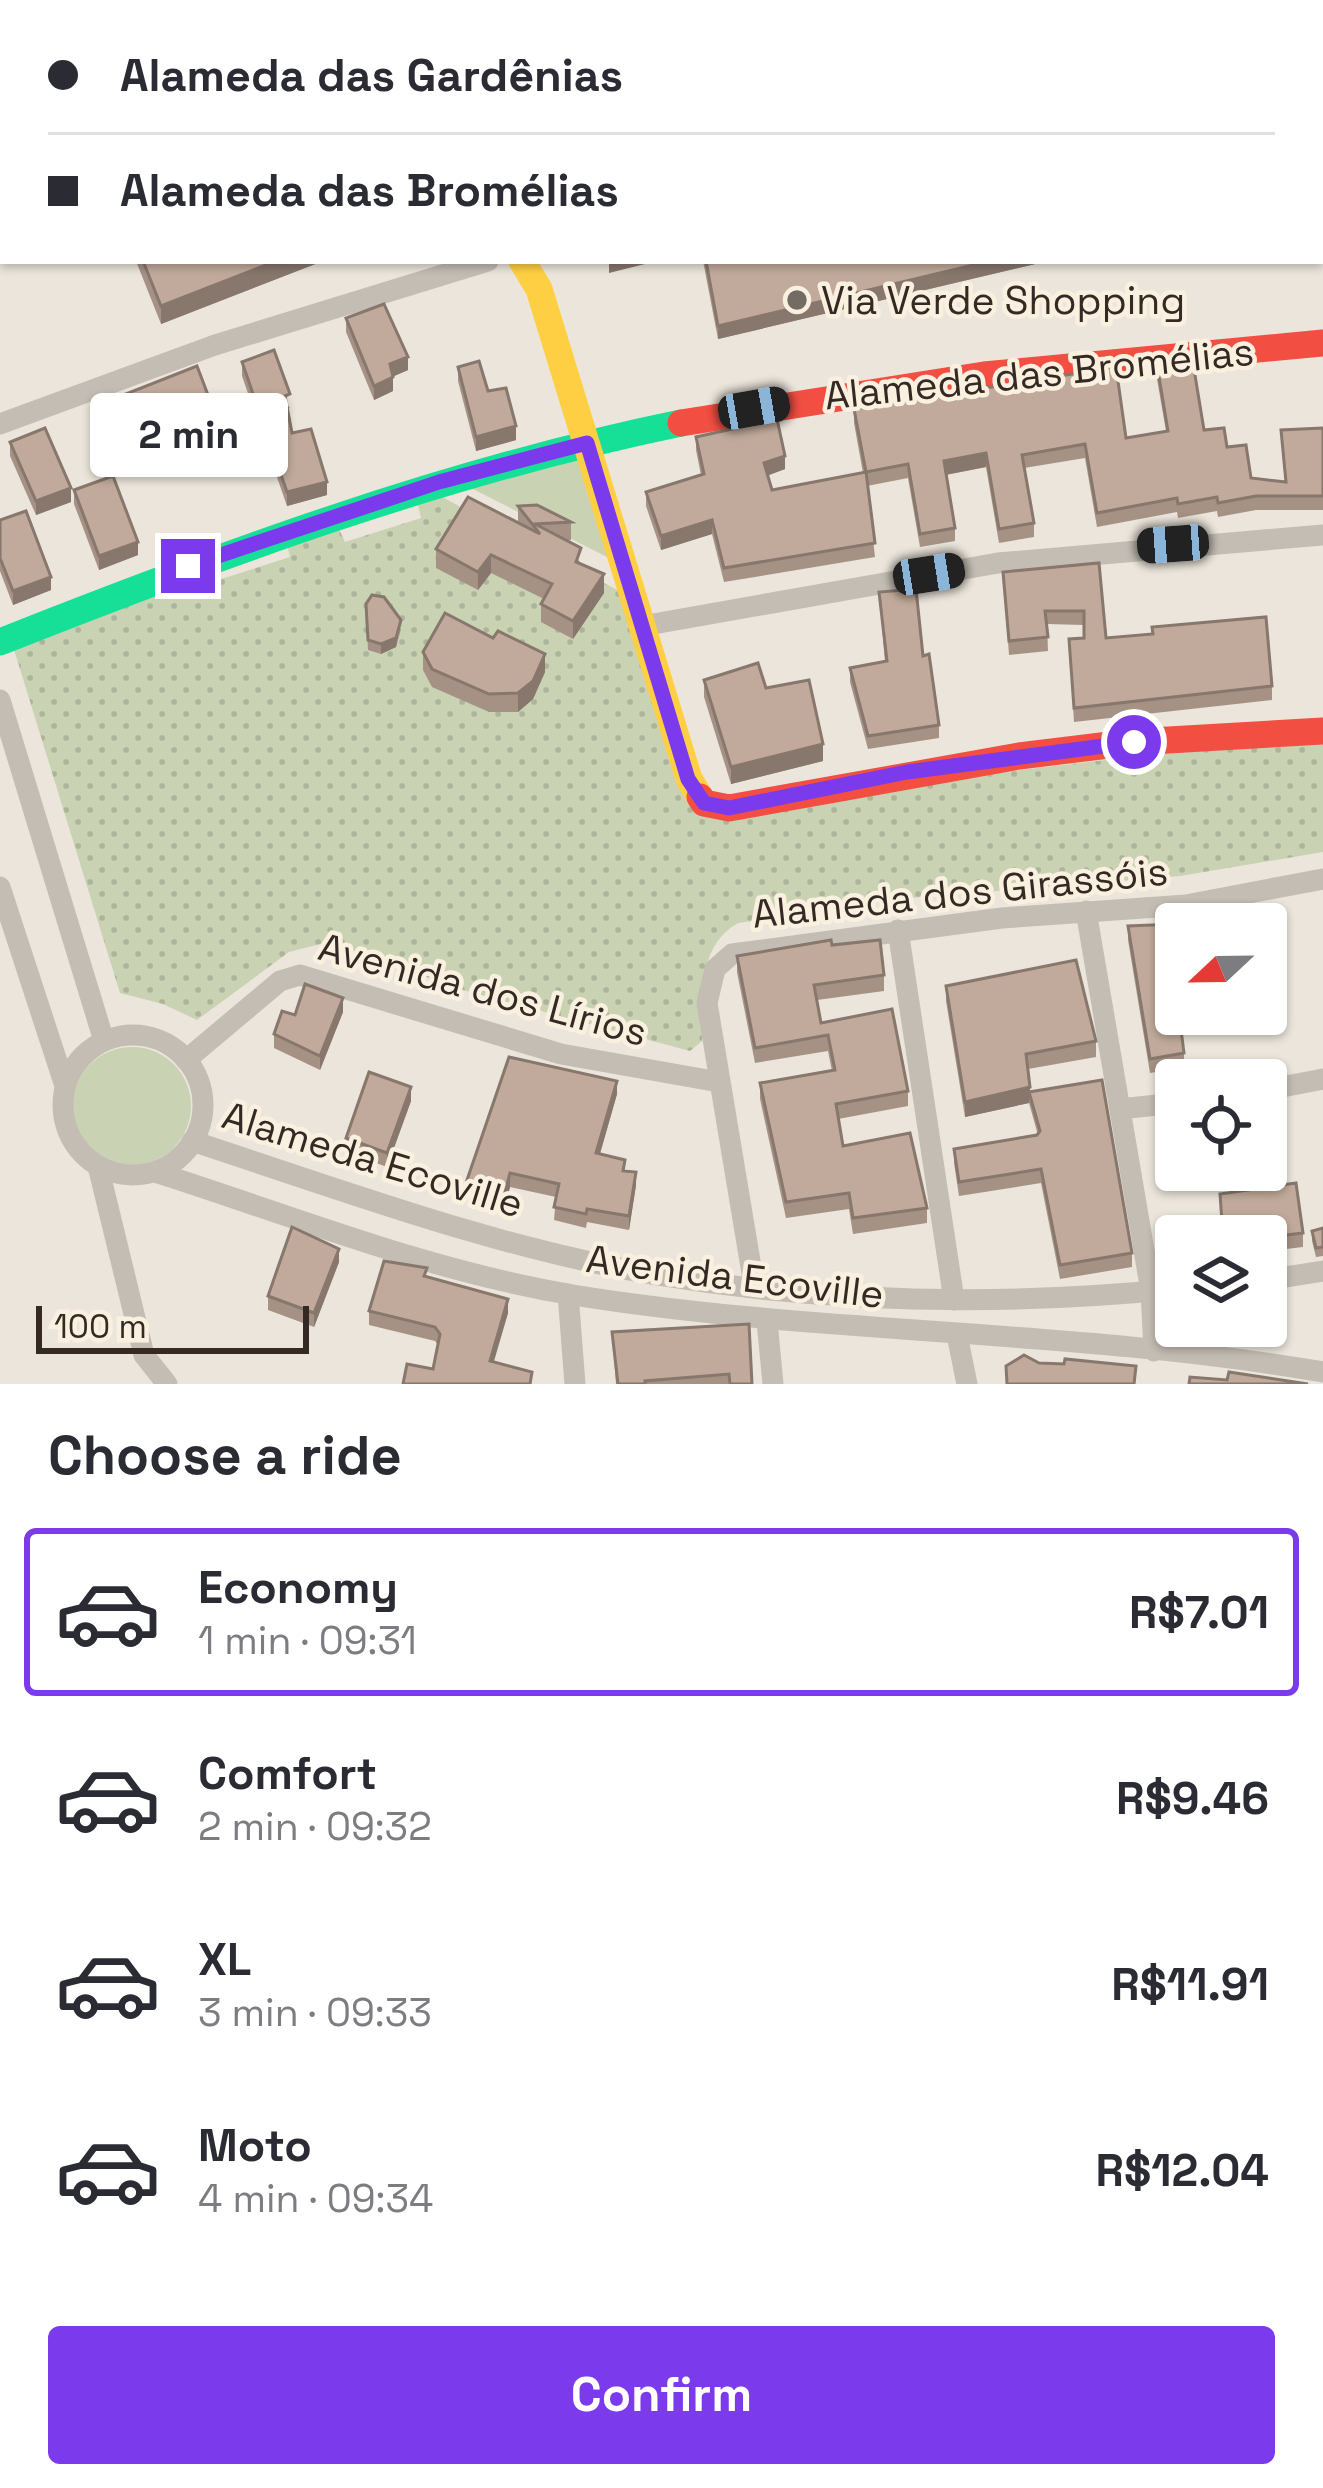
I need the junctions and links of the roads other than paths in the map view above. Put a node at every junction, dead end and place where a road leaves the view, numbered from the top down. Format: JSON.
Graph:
{"nodes":[{"id":1,"x":478,"y":264,"type":"edge"},
{"id":2,"x":524,"y":264,"type":"edge"},
{"id":3,"x":1323,"y":343,"type":"edge"},
{"id":4,"x":0,"y":424,"type":"edge"},
{"id":5,"x":587,"y":443,"type":"junction"},
{"id":6,"x":1323,"y":535,"type":"edge"},
{"id":7,"x":641,"y":626,"type":"junction"},
{"id":8,"x":0,"y":642,"type":"edge"},
{"id":9,"x":0,"y":700,"type":"edge"},
{"id":10,"x":1323,"y":730,"type":"edge"},
{"id":11,"x":1323,"y":879,"type":"edge"},
{"id":12,"x":0,"y":887,"type":"edge"},
{"id":13,"x":1086,"y":911,"type":"junction"},
{"id":14,"x":898,"y":930,"type":"junction"},
{"id":15,"x":104,"y":1041,"type":"junction"},
{"id":16,"x":186,"y":1060,"type":"junction"},
{"id":17,"x":1323,"y":1079,"type":"edge"},
{"id":18,"x":718,"y":1082,"type":"junction"},
{"id":19,"x":65,"y":1086,"type":"junction"},
{"id":20,"x":1287,"y":1086,"type":"edge"},
{"id":21,"x":1155,"y":1105,"type":"edge"},
{"id":22,"x":1120,"y":1109,"type":"junction"},
{"id":23,"x":192,"y":1141,"type":"junction"},
{"id":24,"x":98,"y":1166,"type":"junction"},
{"id":25,"x":154,"y":1172,"type":"junction"},
{"id":26,"x":1323,"y":1271,"type":"edge"},
{"id":27,"x":1287,"y":1277,"type":"edge"},
{"id":28,"x":754,"y":1285,"type":"junction"},
{"id":29,"x":1151,"y":1292,"type":"junction"},
{"id":30,"x":1155,"y":1292,"type":"edge"},
{"id":31,"x":568,"y":1294,"type":"junction"},
{"id":32,"x":954,"y":1300,"type":"junction"},
{"id":33,"x":767,"y":1321,"type":"junction"},
{"id":34,"x":957,"y":1335,"type":"junction"},
{"id":35,"x":1154,"y":1351,"type":"junction"},
{"id":36,"x":1323,"y":1372,"type":"edge"},
{"id":37,"x":166,"y":1383,"type":"edge"},
{"id":38,"x":575,"y":1384,"type":"edge"},
{"id":39,"x":773,"y":1384,"type":"edge"},
{"id":40,"x":967,"y":1384,"type":"edge"}],
"edges":[{"from":1,"to":4,"type":"street"},
{"from":2,"to":5,"type":"street"},
{"from":3,"to":5,"type":"street","name":"Alameda das Bromélias"},
{"from":5,"to":7,"type":"street"},
{"from":5,"to":8,"type":"street","name":"Alameda das Bromélias"},
{"from":6,"to":7,"type":"street"},
{"from":7,"to":10,"type":"street"},
{"from":9,"to":15,"type":"street"},
{"from":11,"to":13,"type":"street","name":"Alameda dos Girassóis"},
{"from":12,"to":19,"type":"street"},
{"from":13,"to":14,"type":"street","name":"Alameda dos Girassóis"},
{"from":13,"to":22,"type":"street"},
{"from":14,"to":18,"type":"street","name":"Alameda dos Girassóis"},
{"from":14,"to":32,"type":"street"},
{"from":15,"to":16,"type":"street"},
{"from":15,"to":19,"type":"street"},
{"from":16,"to":18,"type":"street","name":"Avenida dos Lírios"},
{"from":16,"to":23,"type":"street"},
{"from":17,"to":20,"type":"street"},
{"from":18,"to":28,"type":"street","name":"Alameda dos Girassóis"},
{"from":19,"to":24,"type":"street"},
{"from":21,"to":22,"type":"street"},
{"from":22,"to":29,"type":"street"},
{"from":23,"to":25,"type":"street"},
{"from":23,"to":28,"type":"street","name":"Alameda Ecoville"},
{"from":24,"to":25,"type":"street"},
{"from":24,"to":37,"type":"street"},
{"from":25,"to":31,"type":"street","name":"Avenida Ecoville"},
{"from":26,"to":27,"type":"street"},
{"from":28,"to":32,"type":"street","name":"Alameda Ecoville"},
{"from":29,"to":30,"type":"street","name":"Alameda Ecoville"},
{"from":29,"to":32,"type":"street","name":"Alameda Ecoville"},
{"from":29,"to":35,"type":"street"},
{"from":31,"to":33,"type":"street","name":"Avenida Ecoville"},
{"from":31,"to":38,"type":"street"},
{"from":33,"to":34,"type":"street","name":"Avenida Ecoville"},
{"from":33,"to":39,"type":"street"},
{"from":34,"to":35,"type":"street","name":"Avenida Ecoville"},
{"from":34,"to":40,"type":"street"},
{"from":35,"to":36,"type":"street","name":"Avenida Ecoville"}]}
